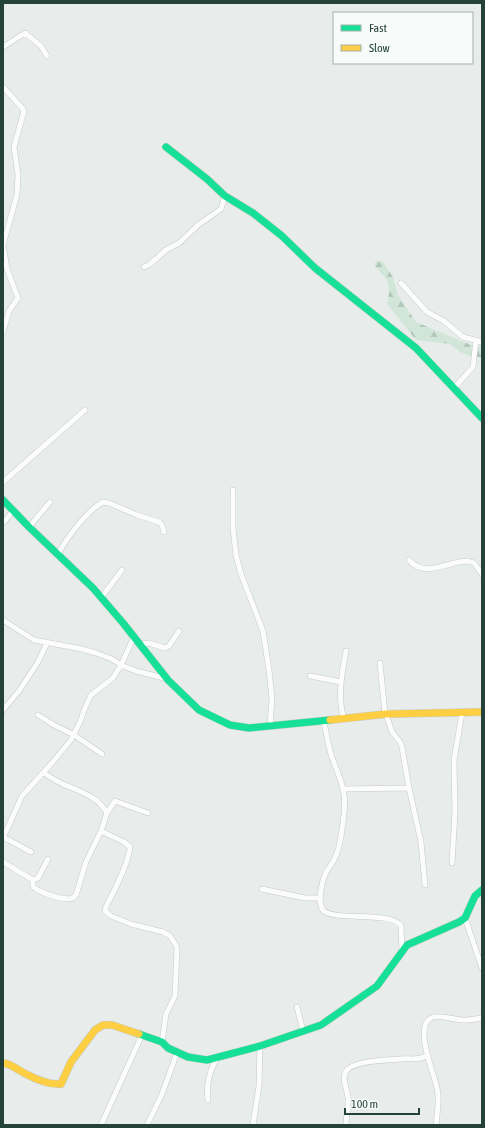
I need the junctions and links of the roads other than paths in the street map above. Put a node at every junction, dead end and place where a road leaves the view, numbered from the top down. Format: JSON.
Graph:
{"nodes":[{"id":1,"x":3,"y":47,"type":"edge"},
{"id":2,"x":47,"y":56,"type":"dead end"},
{"id":3,"x":3,"y":87,"type":"edge"},
{"id":4,"x":166,"y":147,"type":"dead end"},
{"id":5,"x":225,"y":196,"type":"junction"},
{"id":6,"x":144,"y":267,"type":"dead end"},
{"id":7,"x":401,"y":284,"type":"dead end"},
{"id":8,"x":3,"y":332,"type":"edge"},
{"id":9,"x":479,"y":341,"type":"edge"},
{"id":10,"x":454,"y":388,"type":"junction"},
{"id":11,"x":85,"y":410,"type":"dead end"},
{"id":12,"x":482,"y":418,"type":"edge"},
{"id":13,"x":3,"y":482,"type":"edge"},
{"id":14,"x":233,"y":490,"type":"dead end"},
{"id":15,"x":3,"y":500,"type":"edge"},
{"id":16,"x":50,"y":502,"type":"dead end"},
{"id":17,"x":13,"y":511,"type":"junction"},
{"id":18,"x":3,"y":523,"type":"edge"},
{"id":19,"x":28,"y":527,"type":"junction"},
{"id":20,"x":164,"y":532,"type":"dead end"},
{"id":21,"x":58,"y":555,"type":"junction"},
{"id":22,"x":409,"y":560,"type":"dead end"},
{"id":23,"x":122,"y":570,"type":"dead end"},
{"id":24,"x":482,"y":573,"type":"edge"},
{"id":25,"x":101,"y":598,"type":"junction"},
{"id":26,"x":3,"y":620,"type":"edge"},
{"id":27,"x":179,"y":631,"type":"dead end"},
{"id":28,"x":134,"y":636,"type":"junction"},
{"id":29,"x":47,"y":643,"type":"junction"},
{"id":30,"x":143,"y":647,"type":"junction"},
{"id":31,"x":346,"y":651,"type":"dead end"},
{"id":32,"x":380,"y":663,"type":"dead end"},
{"id":33,"x":121,"y":665,"type":"junction"},
{"id":34,"x":310,"y":676,"type":"dead end"},
{"id":35,"x":168,"y":680,"type":"junction"},
{"id":36,"x":341,"y":682,"type":"junction"},
{"id":37,"x":3,"y":710,"type":"edge"},
{"id":38,"x":462,"y":713,"type":"junction"},
{"id":39,"x":482,"y":713,"type":"edge"},
{"id":40,"x":385,"y":714,"type":"junction"},
{"id":41,"x":38,"y":715,"type":"dead end"},
{"id":42,"x":344,"y":719,"type":"junction"},
{"id":43,"x":324,"y":721,"type":"junction"},
{"id":44,"x":270,"y":726,"type":"junction"},
{"id":45,"x":74,"y":735,"type":"junction"},
{"id":46,"x":102,"y":754,"type":"dead end"},
{"id":47,"x":44,"y":773,"type":"junction"},
{"id":48,"x":409,"y":788,"type":"junction"},
{"id":49,"x":343,"y":789,"type":"junction"},
{"id":50,"x":107,"y":813,"type":"junction"},
{"id":51,"x":148,"y":813,"type":"dead end"},
{"id":52,"x":101,"y":832,"type":"junction"},
{"id":53,"x":3,"y":838,"type":"edge"},
{"id":54,"x":31,"y":852,"type":"dead end"},
{"id":55,"x":48,"y":859,"type":"dead end"},
{"id":56,"x":3,"y":862,"type":"edge"},
{"id":57,"x":452,"y":863,"type":"dead end"},
{"id":58,"x":33,"y":880,"type":"junction"},
{"id":59,"x":425,"y":885,"type":"dead end"},
{"id":60,"x":262,"y":888,"type":"dead end"},
{"id":61,"x":482,"y":890,"type":"edge"},
{"id":62,"x":320,"y":898,"type":"junction"},
{"id":63,"x":465,"y":918,"type":"junction"},
{"id":64,"x":402,"y":951,"type":"junction"},
{"id":65,"x":482,"y":968,"type":"edge"},
{"id":66,"x":297,"y":1007,"type":"dead end"},
{"id":67,"x":482,"y":1018,"type":"edge"},
{"id":68,"x":303,"y":1032,"type":"junction"},
{"id":69,"x":142,"y":1035,"type":"junction"},
{"id":70,"x":162,"y":1042,"type":"junction"},
{"id":71,"x":260,"y":1046,"type":"junction"},
{"id":72,"x":178,"y":1053,"type":"junction"},
{"id":73,"x":428,"y":1055,"type":"junction"},
{"id":74,"x":217,"y":1058,"type":"junction"},
{"id":75,"x":3,"y":1063,"type":"edge"},
{"id":76,"x":208,"y":1100,"type":"dead end"},
{"id":77,"x":101,"y":1125,"type":"edge"},
{"id":78,"x":147,"y":1125,"type":"edge"},
{"id":79,"x":253,"y":1125,"type":"edge"},
{"id":80,"x":346,"y":1125,"type":"edge"},
{"id":81,"x":436,"y":1125,"type":"edge"}],
"edges":[{"from":1,"to":2,"type":"street"},
{"from":3,"to":8,"type":"street"},
{"from":4,"to":5,"type":"street"},
{"from":5,"to":6,"type":"street"},
{"from":5,"to":10,"type":"street"},
{"from":7,"to":9,"type":"street"},
{"from":9,"to":10,"type":"street"},
{"from":10,"to":12,"type":"street"},
{"from":11,"to":13,"type":"street"},
{"from":14,"to":44,"type":"street"},
{"from":15,"to":17,"type":"street"},
{"from":16,"to":19,"type":"street"},
{"from":17,"to":18,"type":"street"},
{"from":17,"to":19,"type":"street"},
{"from":19,"to":21,"type":"street"},
{"from":20,"to":21,"type":"street"},
{"from":21,"to":25,"type":"street"},
{"from":22,"to":24,"type":"street"},
{"from":23,"to":25,"type":"street"},
{"from":25,"to":28,"type":"street"},
{"from":26,"to":29,"type":"street"},
{"from":27,"to":30,"type":"street"},
{"from":28,"to":30,"type":"street"},
{"from":28,"to":33,"type":"street"},
{"from":29,"to":33,"type":"street"},
{"from":29,"to":37,"type":"street"},
{"from":30,"to":35,"type":"street"},
{"from":31,"to":36,"type":"street"},
{"from":32,"to":40,"type":"street"},
{"from":33,"to":35,"type":"street"},
{"from":33,"to":45,"type":"street"},
{"from":34,"to":36,"type":"street"},
{"from":35,"to":44,"type":"street"},
{"from":36,"to":42,"type":"street"},
{"from":38,"to":39,"type":"street"},
{"from":38,"to":40,"type":"street"},
{"from":38,"to":57,"type":"street"},
{"from":40,"to":42,"type":"street"},
{"from":40,"to":48,"type":"street"},
{"from":41,"to":45,"type":"street"},
{"from":42,"to":43,"type":"street"},
{"from":43,"to":44,"type":"street"},
{"from":43,"to":49,"type":"street"},
{"from":45,"to":46,"type":"street"},
{"from":45,"to":47,"type":"street"},
{"from":47,"to":50,"type":"street"},
{"from":47,"to":53,"type":"street"},
{"from":48,"to":49,"type":"street"},
{"from":48,"to":59,"type":"street"},
{"from":49,"to":62,"type":"street"},
{"from":50,"to":51,"type":"street"},
{"from":50,"to":52,"type":"street"},
{"from":52,"to":58,"type":"street"},
{"from":52,"to":70,"type":"street"},
{"from":53,"to":54,"type":"street"},
{"from":55,"to":58,"type":"street"},
{"from":56,"to":58,"type":"street"},
{"from":60,"to":62,"type":"street"},
{"from":61,"to":63,"type":"street"},
{"from":62,"to":64,"type":"street"},
{"from":63,"to":64,"type":"street"},
{"from":63,"to":65,"type":"street"},
{"from":64,"to":68,"type":"street"},
{"from":66,"to":68,"type":"street"},
{"from":67,"to":73,"type":"street"},
{"from":68,"to":71,"type":"street"},
{"from":69,"to":70,"type":"street"},
{"from":69,"to":75,"type":"street"},
{"from":69,"to":77,"type":"street"},
{"from":70,"to":72,"type":"street"},
{"from":71,"to":74,"type":"street"},
{"from":71,"to":79,"type":"street"},
{"from":72,"to":74,"type":"street"},
{"from":72,"to":78,"type":"street"},
{"from":73,"to":80,"type":"street"},
{"from":73,"to":81,"type":"street"},
{"from":74,"to":76,"type":"street"}]}
